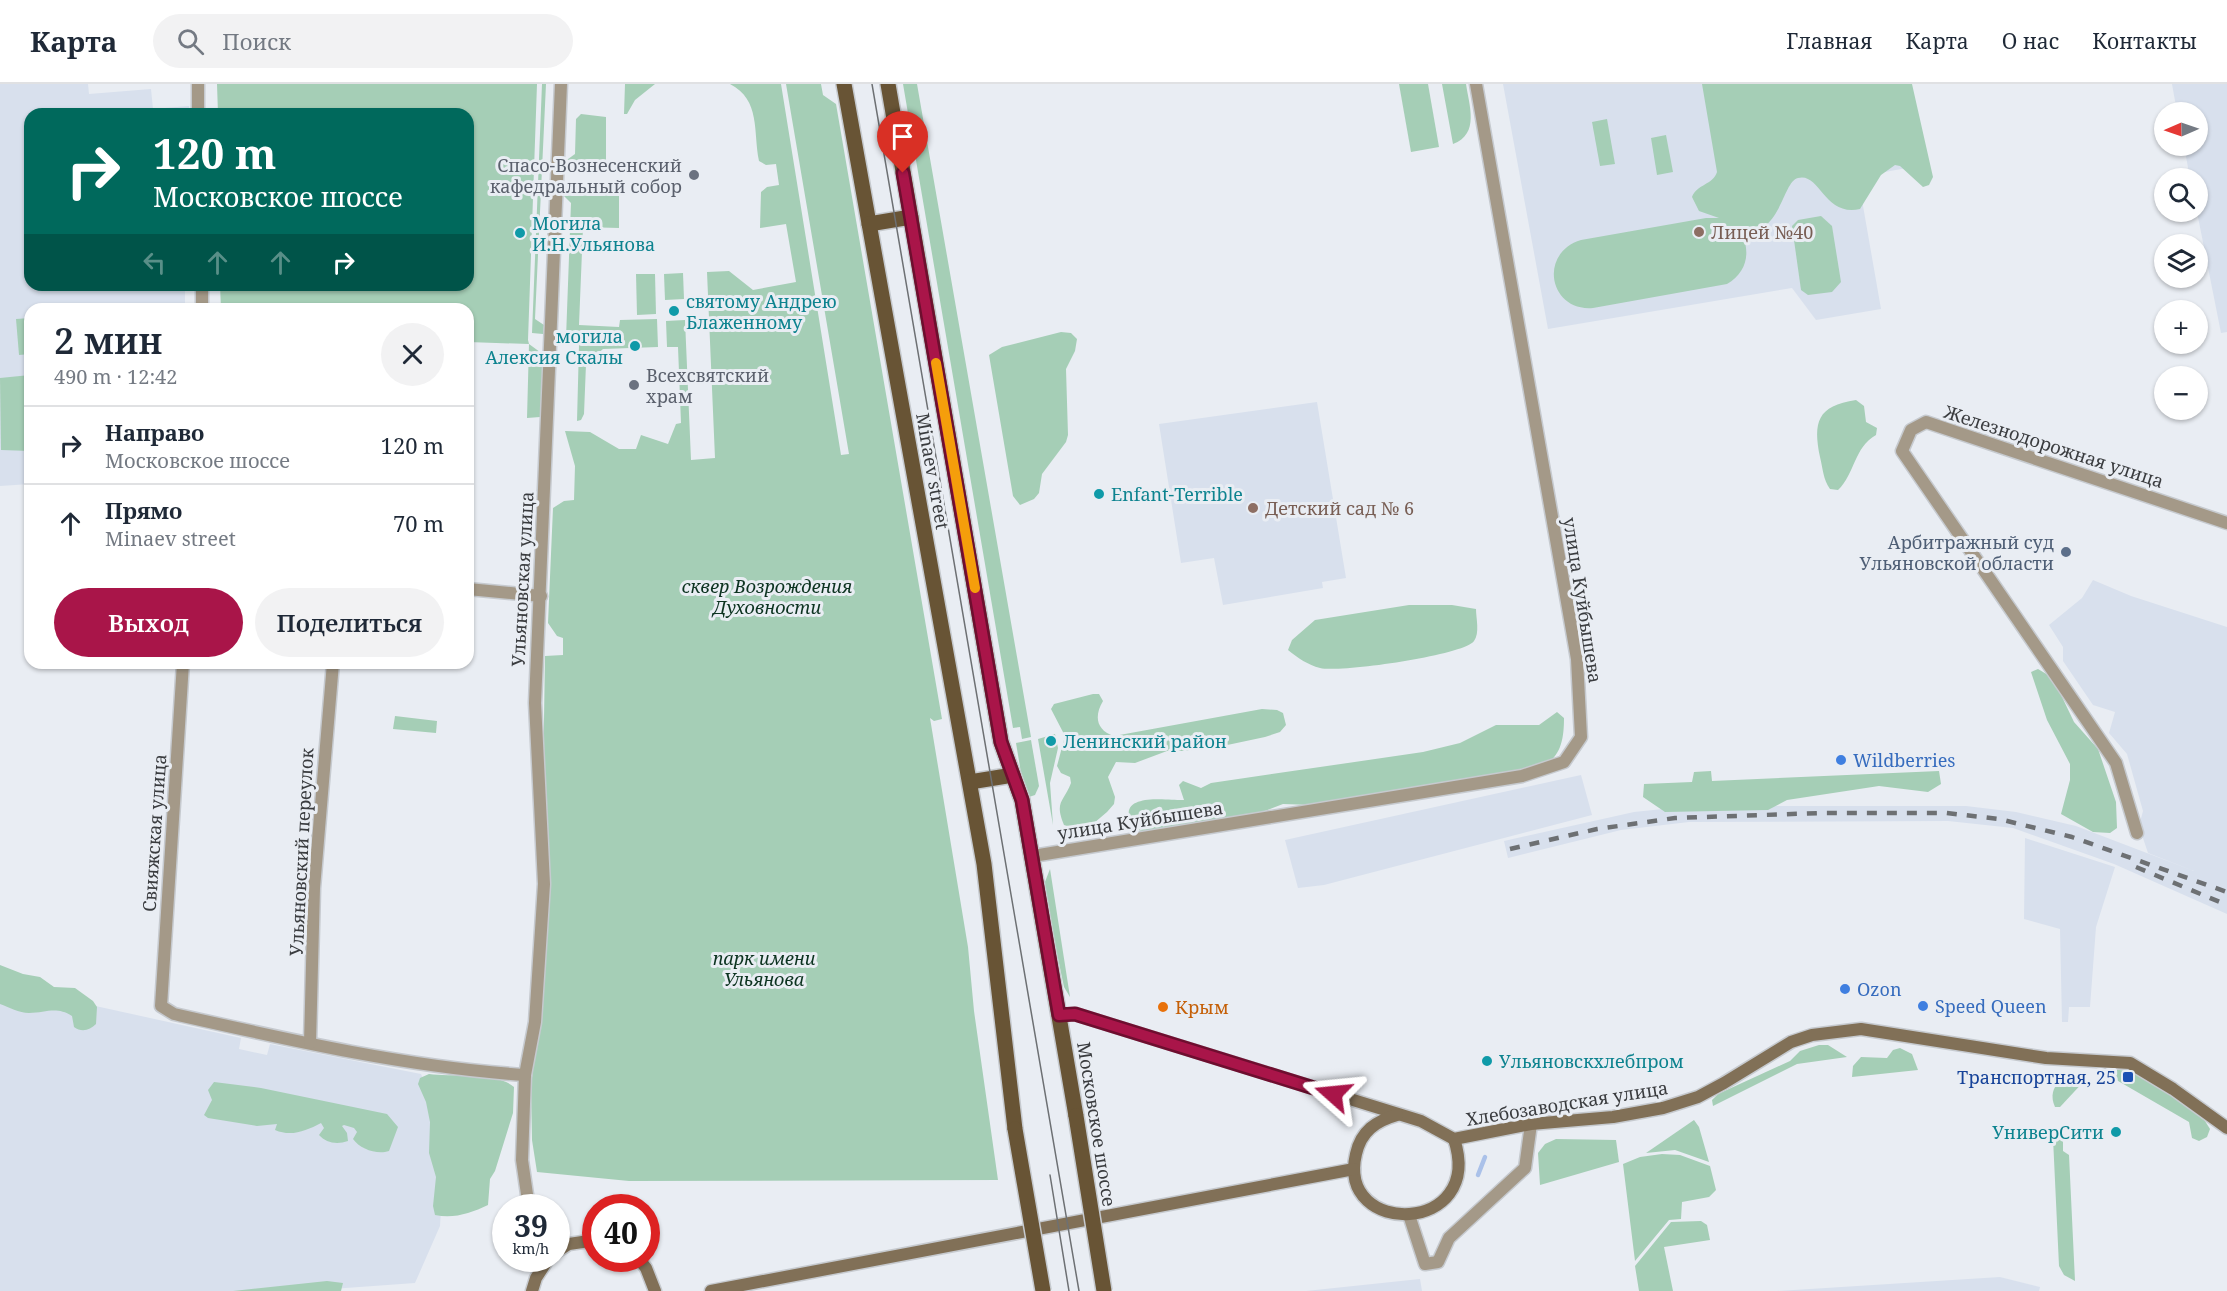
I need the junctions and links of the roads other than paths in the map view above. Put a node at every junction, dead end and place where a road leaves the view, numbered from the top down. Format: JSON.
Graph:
{"nodes":[{"id":1,"x":198,"y":84,"type":"edge"},
{"id":2,"x":561,"y":84,"type":"edge"},
{"id":3,"x":844,"y":84,"type":"edge"},
{"id":4,"x":888,"y":84,"type":"edge"},
{"id":5,"x":1476,"y":84,"type":"edge"},
{"id":6,"x":198,"y":108,"type":"edge"},
{"id":7,"x":911,"y":217,"type":"junction"},
{"id":8,"x":869,"y":224,"type":"junction"},
{"id":9,"x":2227,"y":523,"type":"edge"},
{"id":10,"x":474,"y":590,"type":"edge"},
{"id":11,"x":541,"y":596,"type":"junction"},
{"id":12,"x":183,"y":669,"type":"edge"},
{"id":13,"x":332,"y":669,"type":"edge"},
{"id":14,"x":1013,"y":775,"type":"junction"},
{"id":15,"x":969,"y":782,"type":"junction"},
{"id":16,"x":2137,"y":833,"type":"dead end"},
{"id":17,"x":1033,"y":856,"type":"junction"},
{"id":18,"x":1059,"y":1015,"type":"junction"},
{"id":19,"x":310,"y":1043,"type":"junction"},
{"id":20,"x":525,"y":1075,"type":"junction"},
{"id":21,"x":1397,"y":1115,"type":"junction"},
{"id":22,"x":1531,"y":1124,"type":"junction"},
{"id":23,"x":2227,"y":1128,"type":"edge"},
{"id":24,"x":1454,"y":1140,"type":"junction"},
{"id":25,"x":1354,"y":1169,"type":"junction"},
{"id":26,"x":528,"y":1194,"type":"edge"},
{"id":27,"x":1409,"y":1215,"type":"junction"},
{"id":28,"x":540,"y":1272,"type":"edge"},
{"id":29,"x":648,"y":1272,"type":"edge"},
{"id":30,"x":532,"y":1291,"type":"edge"},
{"id":31,"x":655,"y":1291,"type":"edge"},
{"id":32,"x":711,"y":1291,"type":"edge"},
{"id":33,"x":1042,"y":1291,"type":"edge"},
{"id":34,"x":1104,"y":1291,"type":"edge"}],
"edges":[{"from":1,"to":6,"type":"street"},
{"from":2,"to":11,"type":"street","name":"Ульяновская улица"},
{"from":3,"to":8,"type":"main road","name":"Minaev street"},
{"from":4,"to":7,"type":"main road","name":"Minaev street"},
{"from":5,"to":17,"type":"street","name":"улица Куйбышева"},
{"from":7,"to":8,"type":"main road"},
{"from":7,"to":14,"type":"main road","name":"Minaev street"},
{"from":8,"to":15,"type":"main road","name":"Minaev street"},
{"from":9,"to":16,"type":"street","name":"Железнодорожная улица"},
{"from":10,"to":11,"type":"street"},
{"from":11,"to":20,"type":"street","name":"Ульяновская улица"},
{"from":12,"to":19,"type":"street","name":"Свияжская улица"},
{"from":13,"to":19,"type":"street","name":"Ульяновский переулок"},
{"from":14,"to":15,"type":"main road"},
{"from":14,"to":17,"type":"main road","name":"Minaev street"},
{"from":15,"to":33,"type":"main road","name":"Minaev street","bridge":true},
{"from":17,"to":18,"type":"main road","name":"Московское шоссе"},
{"from":18,"to":21,"type":"street","name":"Хлебозаводская улица"},
{"from":18,"to":34,"type":"main road","name":"Московское шоссе","bridge":true},
{"from":19,"to":20,"type":"street"},
{"from":20,"to":26,"type":"street","name":"Ульяновская улица"},
{"from":21,"to":24,"type":"street","name":"Хлебозаводская улица"},
{"from":21,"to":25,"type":"street"},
{"from":22,"to":23,"type":"street","name":"Хлебозаводская улица"},
{"from":22,"to":24,"type":"street","name":"Хлебозаводская улица"},
{"from":22,"to":27,"type":"street"},
{"from":24,"to":27,"type":"street"},
{"from":25,"to":27,"type":"street"},
{"from":25,"to":32,"type":"street"},
{"from":28,"to":30,"type":"street"},
{"from":29,"to":31,"type":"street"}]}
